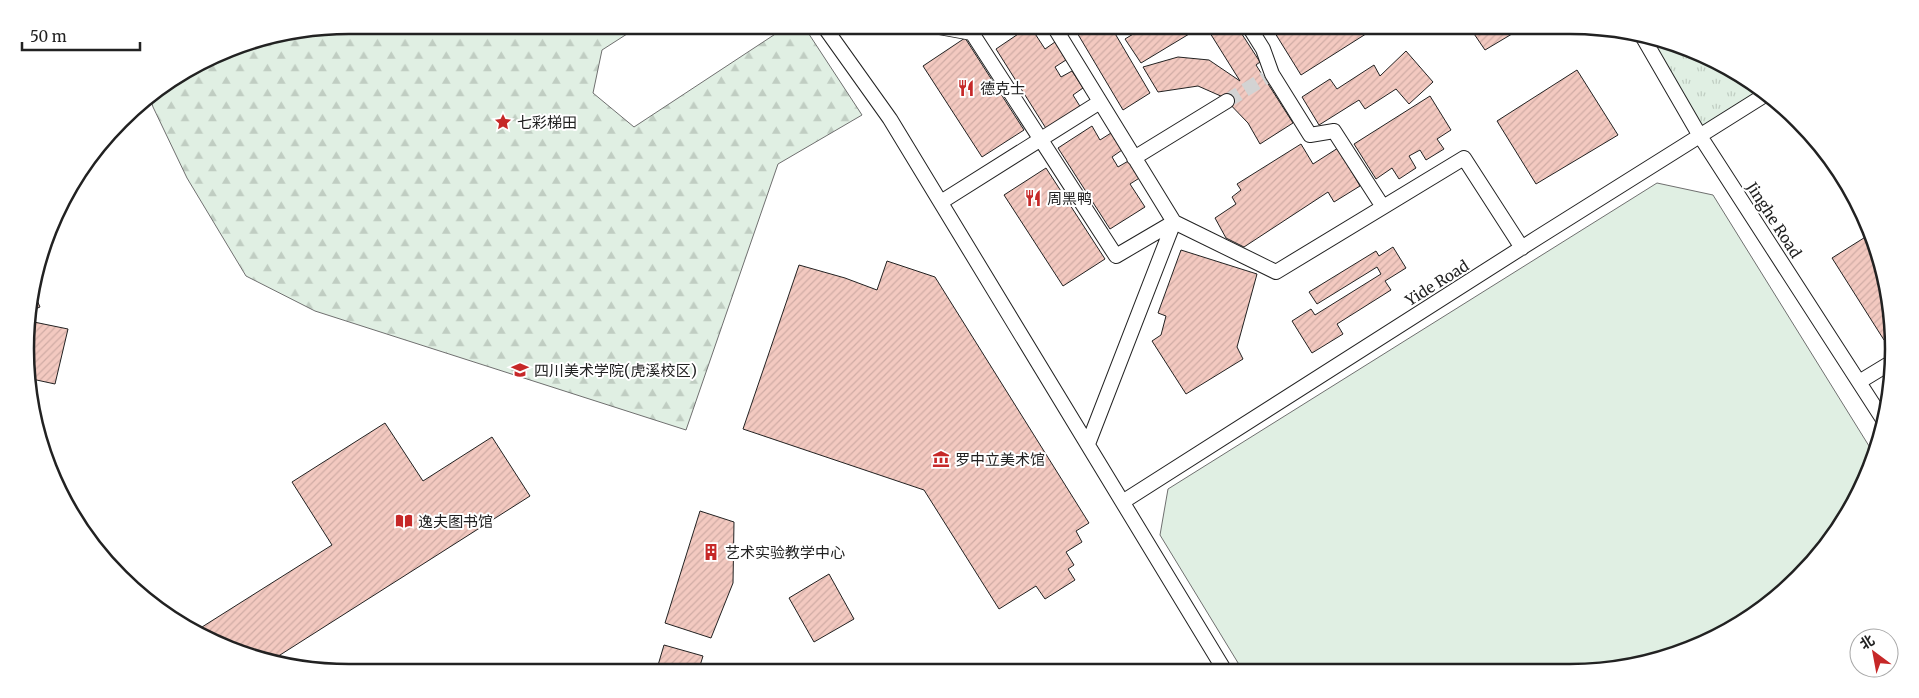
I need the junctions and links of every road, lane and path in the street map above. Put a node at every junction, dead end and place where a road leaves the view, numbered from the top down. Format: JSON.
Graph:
{"nodes":[{"id":1,"x":829,"y":34,"type":"edge"},
{"id":2,"x":973,"y":34,"type":"edge"},
{"id":3,"x":1059,"y":34,"type":"edge"},
{"id":4,"x":1254,"y":34,"type":"edge"},
{"id":5,"x":1646,"y":43,"type":"edge"},
{"id":6,"x":1760,"y":98,"type":"edge"},
{"id":7,"x":1227,"y":101,"type":"tunnel mouth"},
{"id":8,"x":1100,"y":102,"type":"junction"},
{"id":9,"x":1700,"y":136,"type":"junction"},
{"id":10,"x":1042,"y":139,"type":"junction"},
{"id":11,"x":1134,"y":158,"type":"junction"},
{"id":12,"x":941,"y":202,"type":"junction"},
{"id":13,"x":1384,"y":207,"type":"junction"},
{"id":14,"x":1174,"y":222,"type":"junction"},
{"id":15,"x":1522,"y":248,"type":"junction"},
{"id":16,"x":1885,"y":366,"type":"edge"},
{"id":17,"x":1859,"y":382,"type":"junction"},
{"id":18,"x":1879,"y":413,"type":"edge"},
{"id":19,"x":1088,"y":444,"type":"junction"},
{"id":20,"x":1124,"y":501,"type":"junction"},
{"id":21,"x":1221,"y":664,"type":"edge"}],
"edges":[{"from":1,"to":12,"type":"street"},
{"from":2,"to":10,"type":"street"},
{"from":3,"to":8,"type":"street"},
{"from":4,"to":13,"type":"street"},
{"from":5,"to":9,"type":"street","name":"Jinghe Road"},
{"from":6,"to":9,"type":"street","name":"Yide Road"},
{"from":7,"to":11,"type":"street"},
{"from":8,"to":10,"type":"street"},
{"from":8,"to":11,"type":"street"},
{"from":9,"to":15,"type":"street","name":"Yide Road"},
{"from":9,"to":17,"type":"street","name":"Jinghe Road"},
{"from":10,"to":12,"type":"street"},
{"from":10,"to":14,"type":"street"},
{"from":11,"to":14,"type":"street"},
{"from":12,"to":19,"type":"street"},
{"from":13,"to":14,"type":"street"},
{"from":13,"to":15,"type":"street"},
{"from":14,"to":19,"type":"street"},
{"from":15,"to":20,"type":"street","name":"Yide Road"},
{"from":16,"to":17,"type":"street"},
{"from":17,"to":18,"type":"street","name":"Jinghe Road"},
{"from":19,"to":20,"type":"street"},
{"from":20,"to":21,"type":"street"}]}
